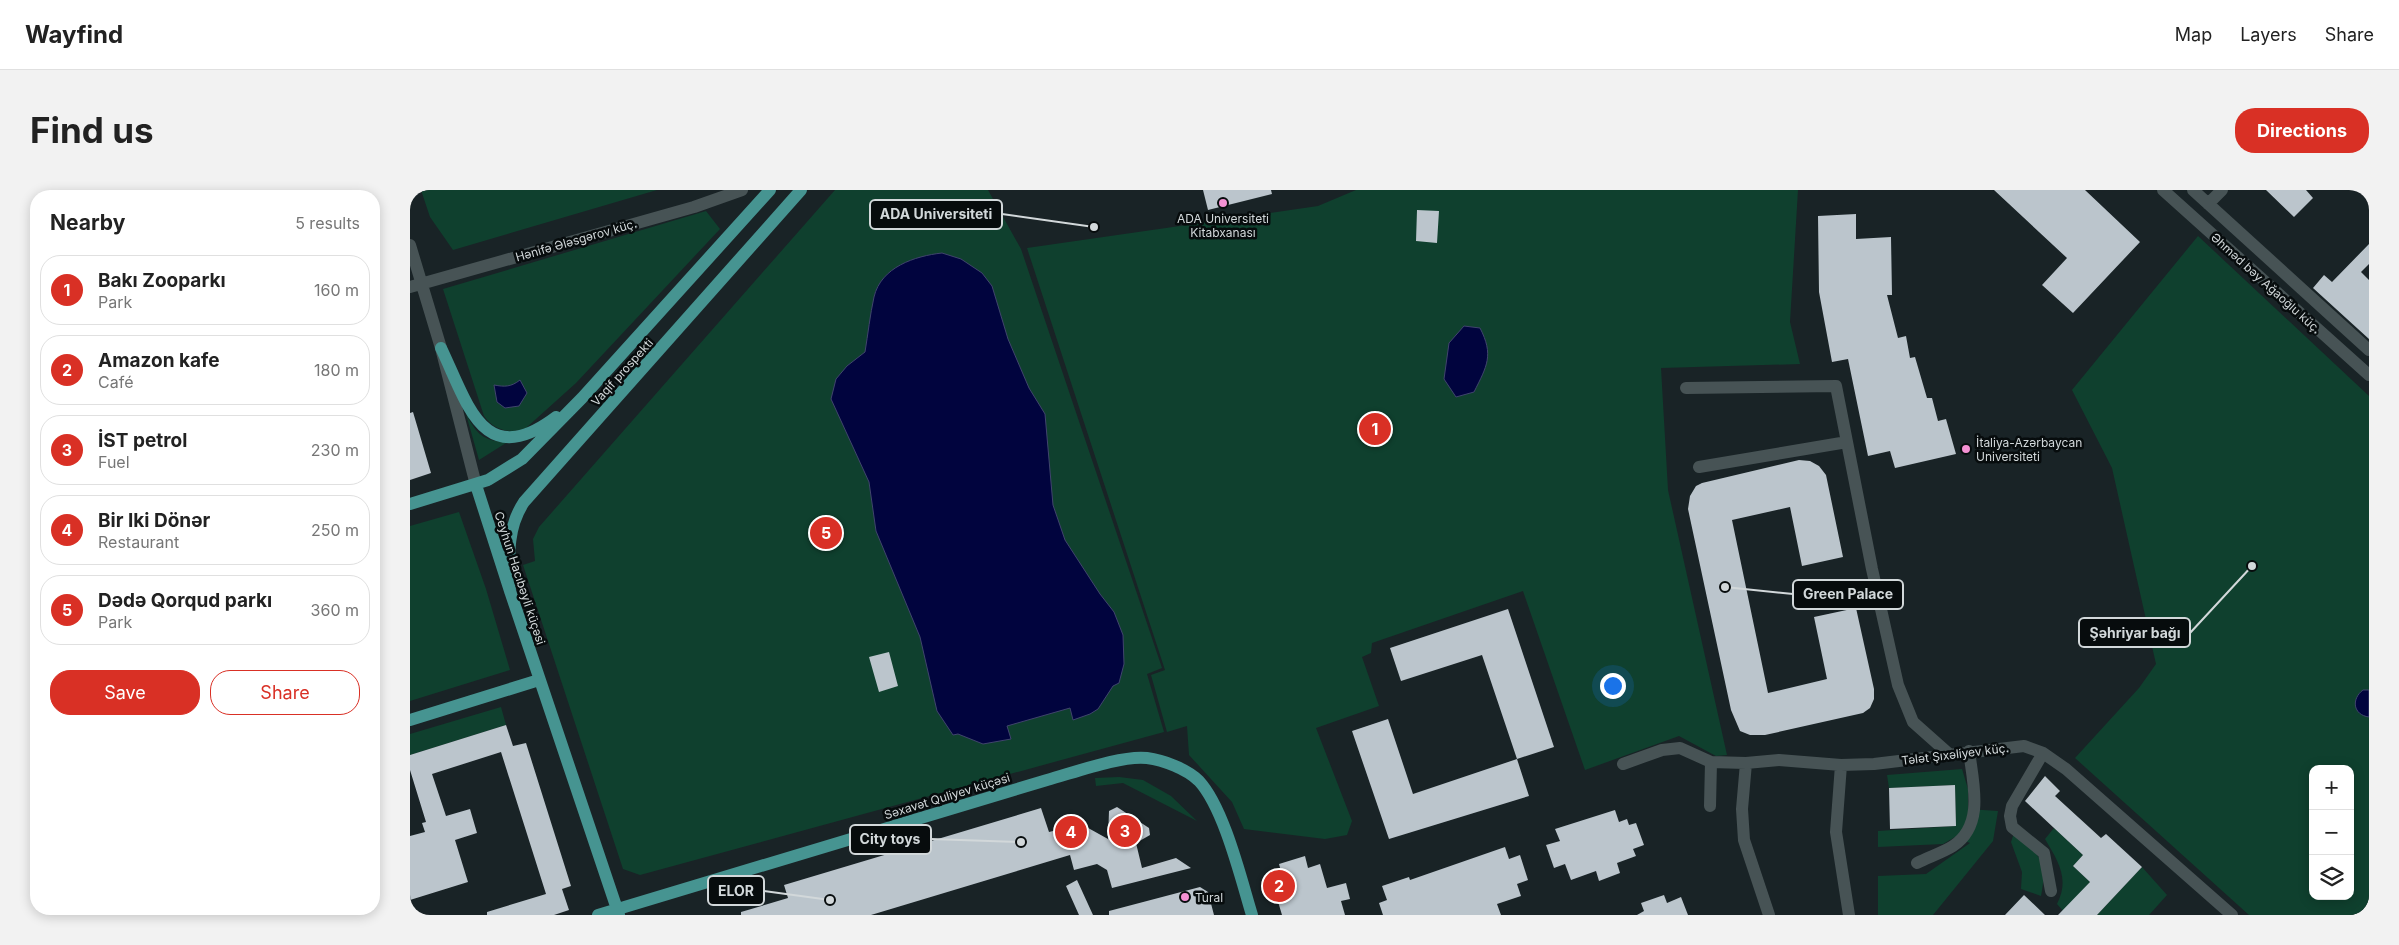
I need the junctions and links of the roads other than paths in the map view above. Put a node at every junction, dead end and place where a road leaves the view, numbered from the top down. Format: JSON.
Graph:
{"nodes":[{"id":1,"x":742,"y":190,"type":"edge"},
{"id":2,"x":770,"y":190,"type":"edge"},
{"id":3,"x":801,"y":190,"type":"edge"},
{"id":4,"x":2163,"y":190,"type":"edge"},
{"id":5,"x":2193,"y":190,"type":"edge"},
{"id":6,"x":2222,"y":190,"type":"edge"},
{"id":7,"x":2208,"y":204,"type":"junction"},
{"id":8,"x":410,"y":245,"type":"edge"},
{"id":9,"x":416,"y":285,"type":"edge"},
{"id":10,"x":441,"y":348,"type":"junction"},
{"id":11,"x":2369,"y":350,"type":"edge"},
{"id":12,"x":2369,"y":375,"type":"edge"},
{"id":13,"x":1686,"y":388,"type":"dead end"},
{"id":14,"x":582,"y":398,"type":"junction"},
{"id":15,"x":1847,"y":442,"type":"junction"},
{"id":16,"x":1699,"y":467,"type":"dead end"},
{"id":17,"x":476,"y":485,"type":"junction"},
{"id":18,"x":410,"y":504,"type":"edge"},
{"id":19,"x":510,"y":591,"type":"junction"},
{"id":20,"x":540,"y":680,"type":"junction"},
{"id":21,"x":410,"y":720,"type":"edge"},
{"id":22,"x":1969,"y":751,"type":"junction"},
{"id":23,"x":2043,"y":753,"type":"junction"},
{"id":24,"x":1949,"y":754,"type":"junction"},
{"id":25,"x":1711,"y":762,"type":"junction"},
{"id":26,"x":1746,"y":763,"type":"junction"},
{"id":27,"x":1623,"y":764,"type":"dead end"},
{"id":28,"x":1841,"y":764,"type":"junction"},
{"id":29,"x":1710,"y":806,"type":"dead end"},
{"id":30,"x":1917,"y":863,"type":"dead end"},
{"id":31,"x":2051,"y":891,"type":"dead end"},
{"id":32,"x":618,"y":912,"type":"edge"},
{"id":33,"x":598,"y":915,"type":"edge"},
{"id":34,"x":1252,"y":915,"type":"edge"},
{"id":35,"x":1769,"y":915,"type":"edge"},
{"id":36,"x":1849,"y":915,"type":"edge"},
{"id":37,"x":2232,"y":915,"type":"edge"}],
"edges":[{"from":1,"to":9,"type":"street","name":"Hənifə Ələsgərov küç."},
{"from":2,"to":14,"type":"main road","name":"Vaqif prospekti"},
{"from":3,"to":19,"type":"main road","name":"Vaqif prospekti"},
{"from":4,"to":12,"type":"street","name":"Əhməd bəy Ağaoğlu küç."},
{"from":5,"to":7,"type":"street","name":"Əhməd bəy Ağaoğlu küç."},
{"from":6,"to":7,"type":"street"},
{"from":7,"to":11,"type":"street","name":"Əhməd bəy Ağaoğlu küç."},
{"from":8,"to":9,"type":"street","name":"Ceyhun Hacıbəyli küçəsi"},
{"from":9,"to":10,"type":"street","name":"Ceyhun Hacıbəyli küçəsi"},
{"from":10,"to":14,"type":"main road"},
{"from":10,"to":17,"type":"street","name":"Ceyhun Hacıbəyli küçəsi"},
{"from":13,"to":15,"type":"street"},
{"from":14,"to":17,"type":"main road","name":"Vaqif prospekti"},
{"from":15,"to":16,"type":"street"},
{"from":15,"to":24,"type":"street"},
{"from":17,"to":18,"type":"main road","name":"Vaqif prospekti"},
{"from":17,"to":19,"type":"main road","name":"Ceyhun Hacıbəyli küçəsi"},
{"from":19,"to":20,"type":"main road","name":"Ceyhun Hacıbəyli küçəsi"},
{"from":20,"to":21,"type":"main road"},
{"from":20,"to":32,"type":"main road","name":"Ceyhun Hacıbəyli küçəsi"},
{"from":22,"to":23,"type":"street","name":"Tələt Şıxəliyev küç."},
{"from":22,"to":24,"type":"street","name":"Tələt Şıxəliyev küç."},
{"from":22,"to":30,"type":"street"},
{"from":23,"to":31,"type":"street"},
{"from":23,"to":37,"type":"street","name":"Tələt Şıxəliyev küç."},
{"from":24,"to":28,"type":"street","name":"Tələt Şıxəliyev küç."},
{"from":25,"to":26,"type":"street","name":"Tələt Şıxəliyev küç."},
{"from":25,"to":27,"type":"street","name":"Tələt Şıxəliyev küç."},
{"from":25,"to":29,"type":"street"},
{"from":26,"to":28,"type":"street","name":"Tələt Şıxəliyev küç."},
{"from":26,"to":35,"type":"street"},
{"from":28,"to":36,"type":"street"},
{"from":32,"to":33,"type":"main road","name":"Səxavət Quliyev küçəsi"},
{"from":32,"to":34,"type":"main road","name":"Səxavət Quliyev küçəsi"}]}
